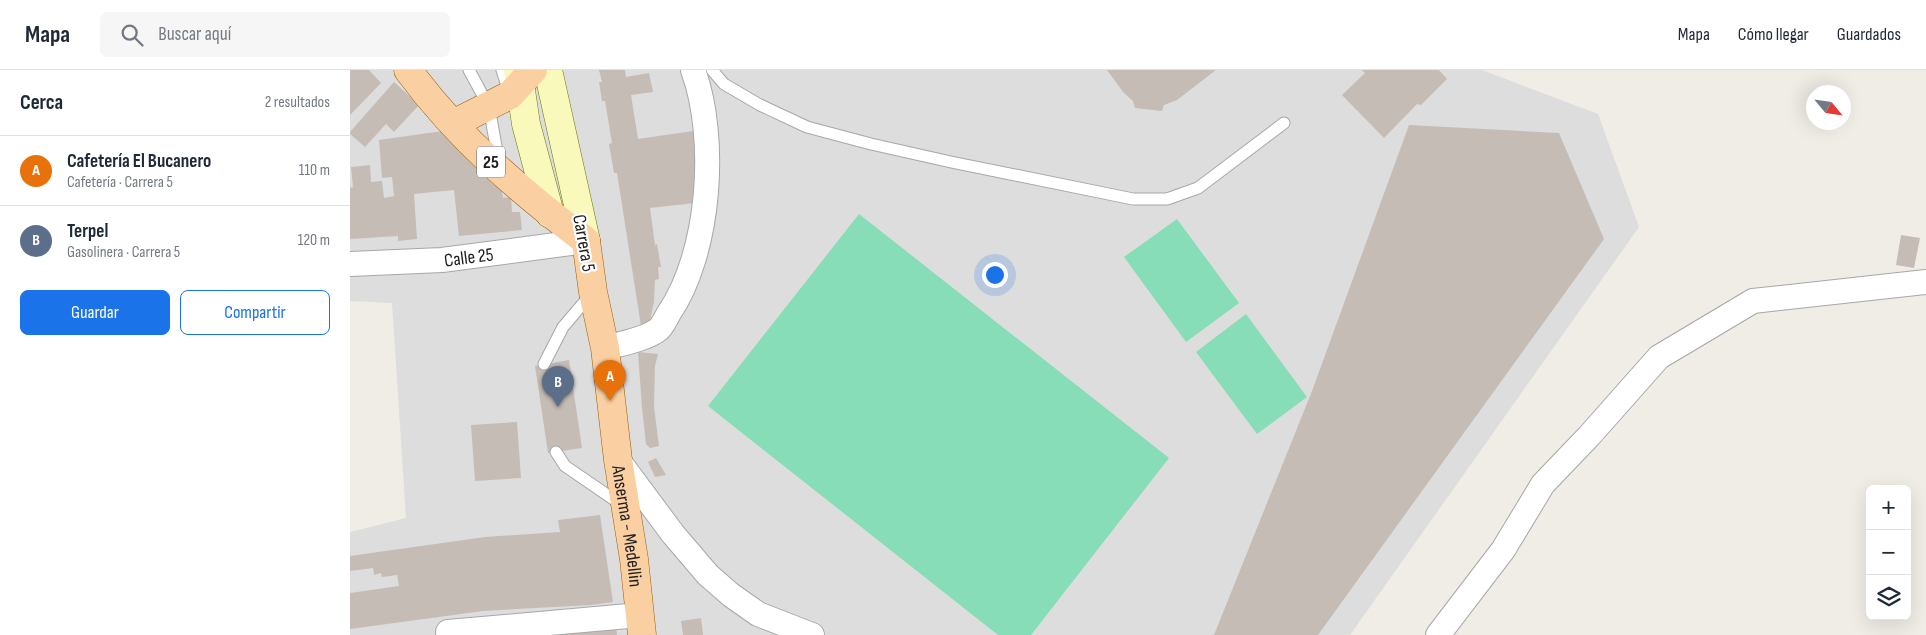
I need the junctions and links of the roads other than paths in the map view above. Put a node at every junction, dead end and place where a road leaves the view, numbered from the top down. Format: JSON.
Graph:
{"nodes":[{"id":1,"x":408,"y":70,"type":"edge"},
{"id":2,"x":469,"y":70,"type":"edge"},
{"id":3,"x":548,"y":70,"type":"edge"},
{"id":4,"x":693,"y":70,"type":"edge"},
{"id":5,"x":712,"y":70,"type":"edge"},
{"id":6,"x":512,"y":83,"type":"edge"},
{"id":7,"x":1284,"y":123,"type":"dead end"},
{"id":8,"x":453,"y":124,"type":"junction"},
{"id":9,"x":501,"y":172,"type":"junction"},
{"id":10,"x":550,"y":214,"type":"junction"},
{"id":11,"x":586,"y":241,"type":"junction"},
{"id":12,"x":350,"y":264,"type":"edge"},
{"id":13,"x":1926,"y":282,"type":"edge"},
{"id":14,"x":593,"y":292,"type":"junction"},
{"id":15,"x":605,"y":348,"type":"junction"},
{"id":16,"x":544,"y":364,"type":"dead end"},
{"id":17,"x":613,"y":417,"type":"joint"},
{"id":18,"x":556,"y":452,"type":"dead end"},
{"id":19,"x":618,"y":460,"type":"junction"},
{"id":20,"x":626,"y":508,"type":"junction"},
{"id":21,"x":641,"y":625,"type":"edge"},
{"id":22,"x":448,"y":632,"type":"dead end"},
{"id":23,"x":812,"y":635,"type":"edge"},
{"id":24,"x":1438,"y":635,"type":"edge"}],
"edges":[{"from":1,"to":8,"type":"main road","number":"25"},
{"from":2,"to":6,"type":"lane"},
{"from":3,"to":11,"type":"street","name":"Carrera 5"},
{"from":4,"to":15,"type":"street"},
{"from":5,"to":7,"type":"lane"},
{"from":6,"to":8,"type":"main road"},
{"from":6,"to":9,"type":"lane"},
{"from":6,"to":10,"type":"street","name":"Carrera 5"},
{"from":8,"to":9,"type":"main road","number":"25"},
{"from":9,"to":10,"type":"main road","number":"25"},
{"from":10,"to":11,"type":"main road","number":"25"},
{"from":11,"to":12,"type":"street","name":"Calle 25"},
{"from":11,"to":14,"type":"main road","name":"Carrera 5"},
{"from":13,"to":24,"type":"street"},
{"from":14,"to":15,"type":"main road","name":"Carrera 5"},
{"from":14,"to":16,"type":"lane"},
{"from":15,"to":17,"type":"main road","name":"Carrera 5"},
{"from":17,"to":19,"type":"main road","name":"Anserma - Medellin"},
{"from":18,"to":20,"type":"lane"},
{"from":19,"to":20,"type":"main road","name":"Anserma - Medellin"},
{"from":19,"to":23,"type":"street"},
{"from":20,"to":21,"type":"main road","name":"Anserma - Medellin"},
{"from":21,"to":22,"type":"street"}]}
